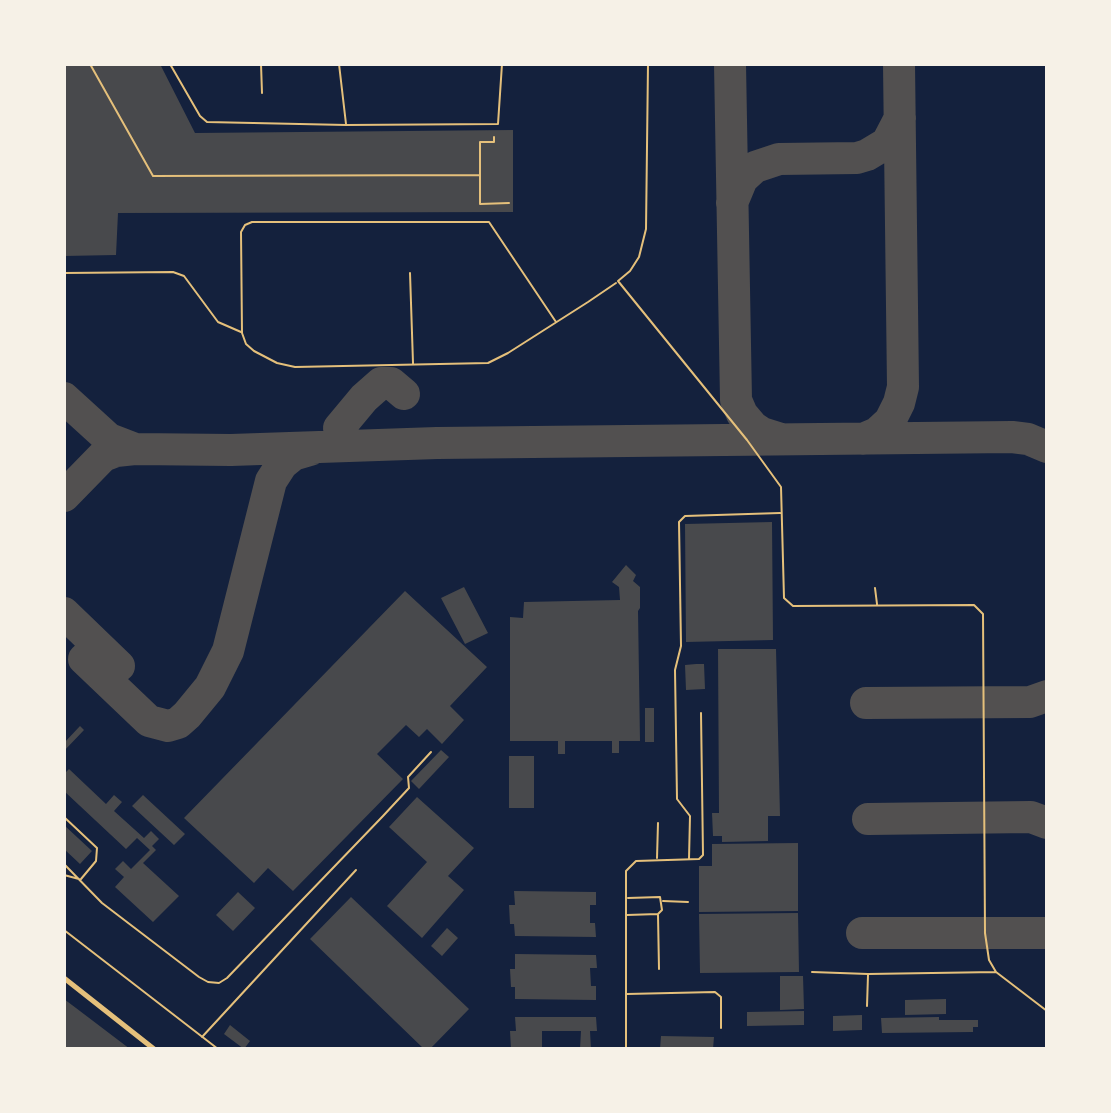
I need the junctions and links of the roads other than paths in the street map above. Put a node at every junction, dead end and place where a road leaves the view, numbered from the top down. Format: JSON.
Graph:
{"nodes":[{"id":1,"x":170,"y":64,"type":"edge"},
{"id":2,"x":261,"y":64,"type":"edge"},
{"id":3,"x":339,"y":64,"type":"edge"},
{"id":4,"x":502,"y":64,"type":"edge"},
{"id":5,"x":648,"y":64,"type":"edge"},
{"id":6,"x":262,"y":93,"type":"dead end"},
{"id":7,"x":346,"y":125,"type":"junction"},
{"id":8,"x":64,"y":273,"type":"edge"},
{"id":9,"x":410,"y":273,"type":"dead end"},
{"id":10,"x":618,"y":281,"type":"junction"},
{"id":11,"x":556,"y":322,"type":"junction"},
{"id":12,"x":242,"y":333,"type":"junction"},
{"id":13,"x":413,"y":365,"type":"junction"},
{"id":14,"x":782,"y":513,"type":"junction"},
{"id":15,"x":875,"y":588,"type":"dead end"},
{"id":16,"x":877,"y":605,"type":"junction"},
{"id":17,"x":701,"y":713,"type":"dead end"},
{"id":18,"x":431,"y":752,"type":"dead end"},
{"id":19,"x":64,"y":817,"type":"edge"},
{"id":20,"x":658,"y":823,"type":"dead end"},
{"id":21,"x":689,"y":859,"type":"junction"},
{"id":22,"x":657,"y":860,"type":"junction"},
{"id":23,"x":64,"y":864,"type":"edge"},
{"id":24,"x":356,"y":870,"type":"dead end"},
{"id":25,"x":64,"y":875,"type":"edge"},
{"id":26,"x":80,"y":880,"type":"junction"},
{"id":27,"x":626,"y":898,"type":"junction"},
{"id":28,"x":662,"y":901,"type":"junction"},
{"id":29,"x":688,"y":902,"type":"dead end"},
{"id":30,"x":658,"y":914,"type":"junction"},
{"id":31,"x":626,"y":915,"type":"junction"},
{"id":32,"x":64,"y":930,"type":"edge"},
{"id":33,"x":659,"y":969,"type":"dead end"},
{"id":34,"x":812,"y":972,"type":"dead end"},
{"id":35,"x":996,"y":972,"type":"junction"},
{"id":36,"x":868,"y":974,"type":"junction"},
{"id":37,"x":64,"y":978,"type":"edge"},
{"id":38,"x":626,"y":994,"type":"junction"},
{"id":39,"x":867,"y":1006,"type":"dead end"},
{"id":40,"x":1047,"y":1011,"type":"edge"},
{"id":41,"x":721,"y":1028,"type":"dead end"},
{"id":42,"x":202,"y":1037,"type":"junction"},
{"id":43,"x":153,"y":1049,"type":"edge"},
{"id":44,"x":218,"y":1049,"type":"edge"},
{"id":45,"x":626,"y":1049,"type":"edge"}],
"edges":[{"from":1,"to":7,"type":"lane"},
{"from":2,"to":6,"type":"lane"},
{"from":3,"to":7,"type":"lane"},
{"from":4,"to":7,"type":"lane"},
{"from":5,"to":10,"type":"lane"},
{"from":8,"to":12,"type":"lane"},
{"from":9,"to":13,"type":"lane"},
{"from":10,"to":11,"type":"lane"},
{"from":10,"to":14,"type":"lane"},
{"from":11,"to":12,"type":"lane"},
{"from":11,"to":13,"type":"lane"},
{"from":12,"to":13,"type":"lane"},
{"from":14,"to":16,"type":"lane"},
{"from":14,"to":21,"type":"lane"},
{"from":15,"to":16,"type":"lane"},
{"from":16,"to":35,"type":"lane"},
{"from":17,"to":21,"type":"lane"},
{"from":18,"to":26,"type":"lane"},
{"from":19,"to":26,"type":"lane"},
{"from":20,"to":22,"type":"lane"},
{"from":21,"to":22,"type":"lane"},
{"from":22,"to":27,"type":"lane"},
{"from":23,"to":26,"type":"lane"},
{"from":24,"to":42,"type":"lane"},
{"from":25,"to":26,"type":"lane"},
{"from":27,"to":28,"type":"lane"},
{"from":27,"to":31,"type":"lane"},
{"from":28,"to":29,"type":"lane"},
{"from":28,"to":30,"type":"lane"},
{"from":30,"to":31,"type":"lane"},
{"from":30,"to":33,"type":"lane"},
{"from":31,"to":38,"type":"lane"},
{"from":32,"to":42,"type":"lane"},
{"from":34,"to":36,"type":"lane"},
{"from":35,"to":36,"type":"lane"},
{"from":35,"to":40,"type":"lane"},
{"from":36,"to":39,"type":"lane"},
{"from":37,"to":43,"type":"street"},
{"from":38,"to":41,"type":"lane"},
{"from":38,"to":45,"type":"lane"},
{"from":42,"to":44,"type":"lane"}]}
